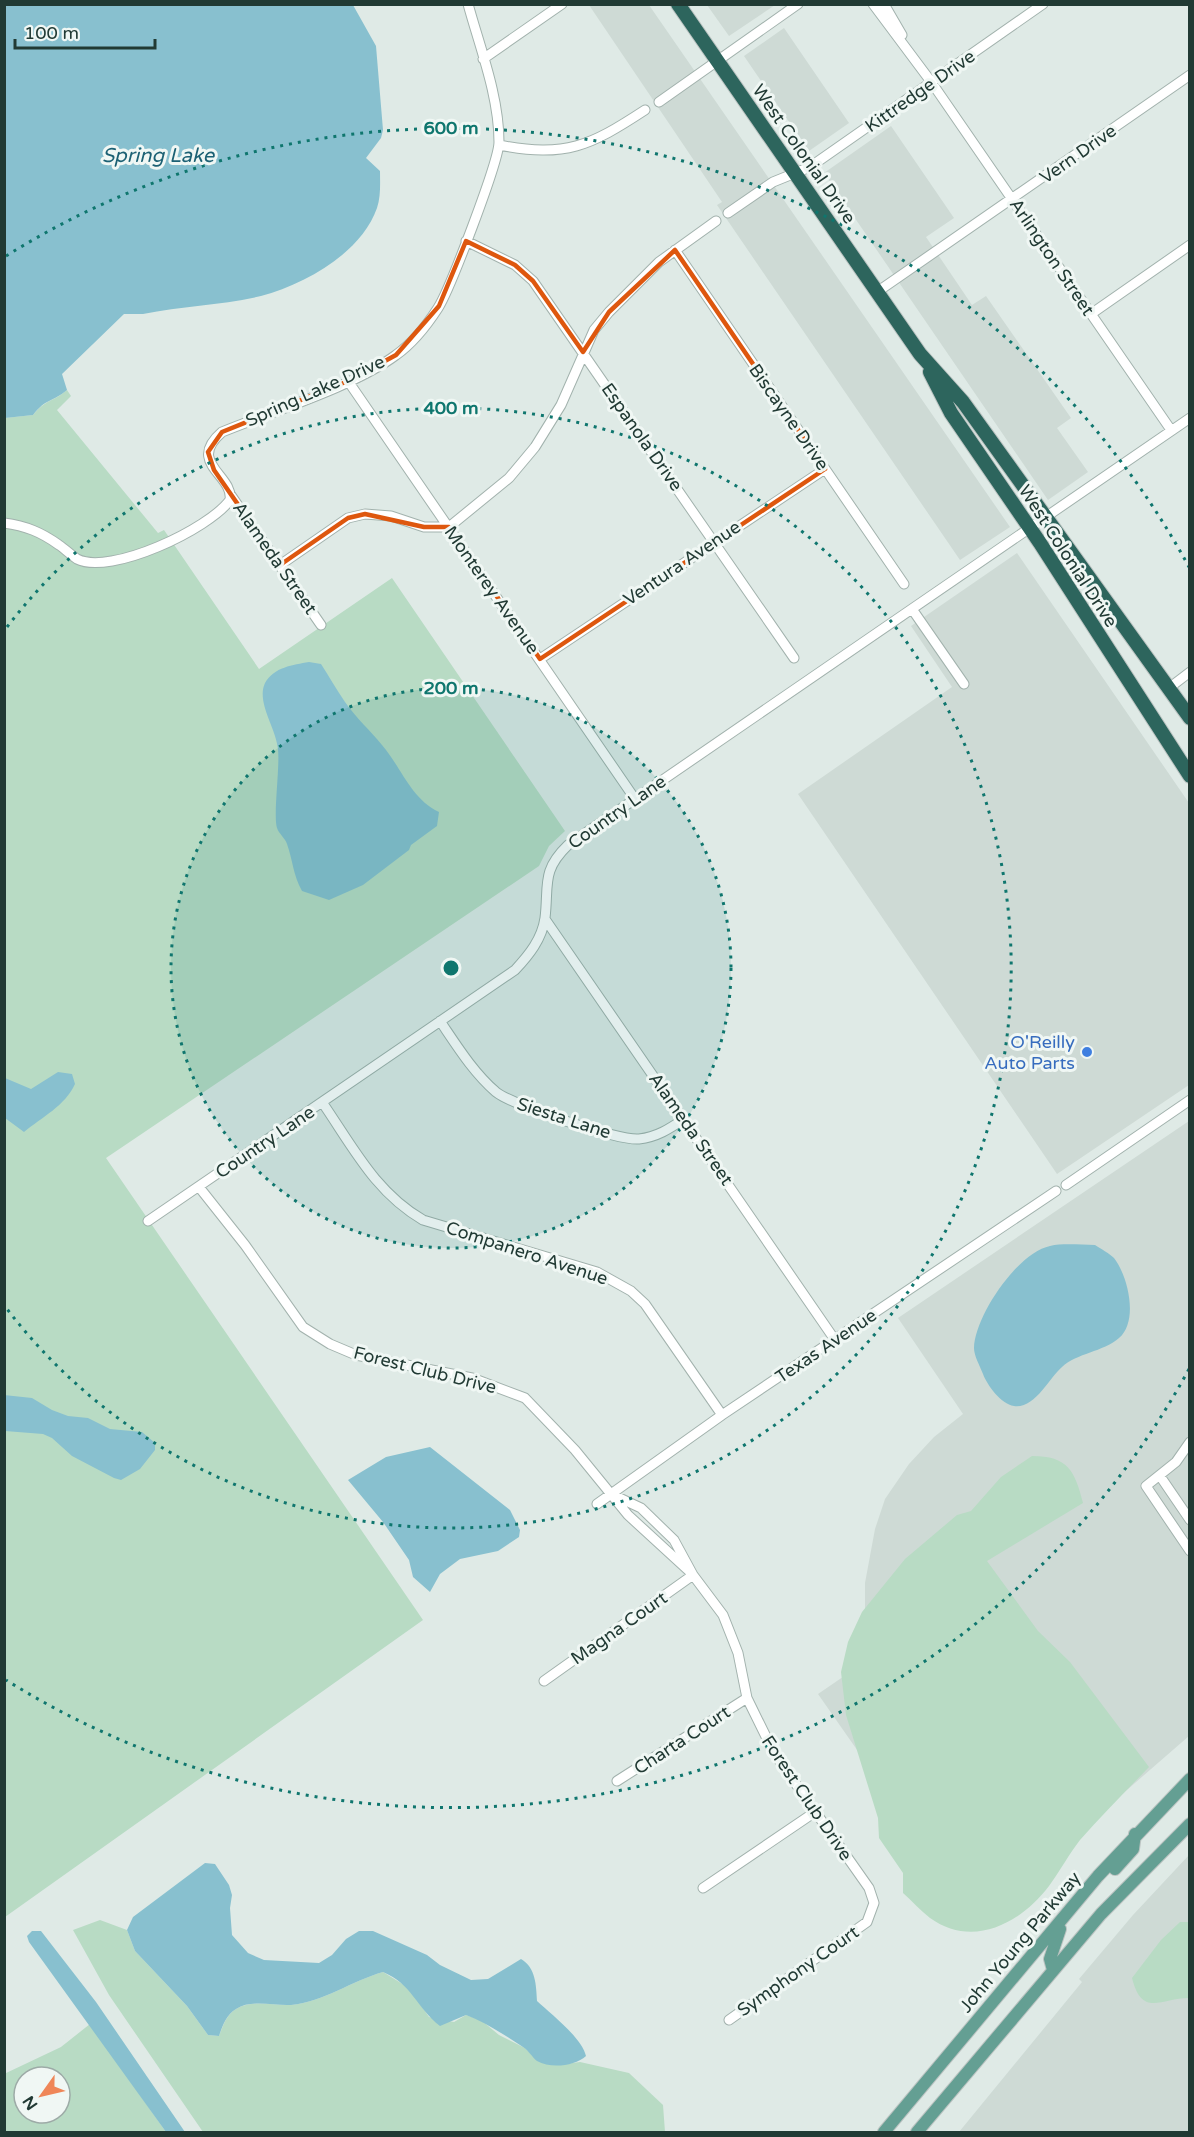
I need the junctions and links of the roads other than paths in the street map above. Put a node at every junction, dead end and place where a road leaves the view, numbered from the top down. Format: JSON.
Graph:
{"nodes":[{"id":1,"x":468,"y":4,"type":"edge"},
{"id":2,"x":562,"y":4,"type":"edge"},
{"id":3,"x":678,"y":4,"type":"edge"},
{"id":4,"x":798,"y":4,"type":"edge"},
{"id":5,"x":873,"y":4,"type":"edge"},
{"id":6,"x":884,"y":4,"type":"edge"},
{"id":7,"x":1043,"y":4,"type":"edge"},
{"id":8,"x":483,"y":59,"type":"junction"},
{"id":9,"x":717,"y":61,"type":"junction"},
{"id":10,"x":1190,"y":75,"type":"edge"},
{"id":11,"x":932,"y":83,"type":"junction"},
{"id":12,"x":659,"y":102,"type":"dead end"},
{"id":13,"x":645,"y":110,"type":"dead end"},
{"id":14,"x":499,"y":144,"type":"junction"},
{"id":15,"x":795,"y":172,"type":"junction"},
{"id":16,"x":1012,"y":200,"type":"junction"},
{"id":17,"x":728,"y":213,"type":"dead end"},
{"id":18,"x":716,"y":221,"type":"dead end"},
{"id":19,"x":466,"y":241,"type":"junction"},
{"id":20,"x":1190,"y":245,"type":"edge"},
{"id":21,"x":675,"y":250,"type":"junction"},
{"id":22,"x":877,"y":292,"type":"junction"},
{"id":23,"x":1091,"y":314,"type":"junction"},
{"id":24,"x":583,"y":352,"type":"junction"},
{"id":25,"x":920,"y":354,"type":"junction"},
{"id":26,"x":348,"y":381,"type":"junction"},
{"id":27,"x":1190,"y":418,"type":"edge"},
{"id":28,"x":1171,"y":430,"type":"junction"},
{"id":29,"x":825,"y":469,"type":"junction"},
{"id":30,"x":229,"y":492,"type":"junction"},
{"id":31,"x":1046,"y":518,"type":"junction"},
{"id":32,"x":4,"y":523,"type":"edge"},
{"id":33,"x":449,"y":527,"type":"junction"},
{"id":34,"x":1030,"y":529,"type":"junction"},
{"id":35,"x":715,"y":541,"type":"junction"},
{"id":36,"x":280,"y":565,"type":"junction"},
{"id":37,"x":904,"y":584,"type":"dead end"},
{"id":38,"x":912,"y":609,"type":"junction"},
{"id":39,"x":321,"y":625,"type":"dead end"},
{"id":40,"x":794,"y":658,"type":"dead end"},
{"id":41,"x":540,"y":659,"type":"junction"},
{"id":42,"x":1190,"y":672,"type":"edge"},
{"id":43,"x":964,"y":684,"type":"dead end"},
{"id":44,"x":1168,"y":688,"type":"junction"},
{"id":45,"x":1190,"y":718,"type":"edge"},
{"id":46,"x":1190,"y":776,"type":"edge"},
{"id":47,"x":635,"y":799,"type":"junction"},
{"id":48,"x":545,"y":919,"type":"junction"},
{"id":49,"x":440,"y":1021,"type":"junction"},
{"id":50,"x":1190,"y":1100,"type":"edge"},
{"id":51,"x":322,"y":1102,"type":"junction"},
{"id":52,"x":684,"y":1119,"type":"junction"},
{"id":53,"x":1066,"y":1185,"type":"dead end"},
{"id":54,"x":199,"y":1187,"type":"junction"},
{"id":55,"x":1056,"y":1191,"type":"dead end"},
{"id":56,"x":148,"y":1221,"type":"dead end"},
{"id":57,"x":835,"y":1340,"type":"junction"},
{"id":58,"x":722,"y":1415,"type":"junction"},
{"id":59,"x":1190,"y":1442,"type":"edge"},
{"id":60,"x":1160,"y":1476,"type":"junction"},
{"id":61,"x":611,"y":1494,"type":"junction"},
{"id":62,"x":597,"y":1504,"type":"dead end"},
{"id":63,"x":1190,"y":1520,"type":"edge"},
{"id":64,"x":1190,"y":1551,"type":"edge"},
{"id":65,"x":693,"y":1575,"type":"junction"},
{"id":66,"x":544,"y":1681,"type":"dead end"},
{"id":67,"x":747,"y":1698,"type":"junction"},
{"id":68,"x":1190,"y":1779,"type":"edge"},
{"id":69,"x":617,"y":1781,"type":"dead end"},
{"id":70,"x":815,"y":1812,"type":"junction"},
{"id":71,"x":1189,"y":1823,"type":"edge"},
{"id":72,"x":1135,"y":1834,"type":"junction"},
{"id":73,"x":703,"y":1888,"type":"dead end"},
{"id":74,"x":867,"y":1922,"type":"joint"},
{"id":75,"x":1053,"y":1970,"type":"junction"},
{"id":76,"x":729,"y":2020,"type":"dead end"},
{"id":77,"x":884,"y":2133,"type":"edge"},
{"id":78,"x":917,"y":2133,"type":"edge"}],
"edges":[{"from":1,"to":8,"type":"street","name":"Spring Lake Drive"},
{"from":2,"to":8,"type":"street"},
{"from":3,"to":9,"type":"highway","name":"West Colonial Drive"},
{"from":4,"to":9,"type":"street"},
{"from":5,"to":11,"type":"street","name":"Arlington Street"},
{"from":6,"to":11,"type":"street","name":"Arlington Street"},
{"from":7,"to":11,"type":"street","name":"Kittredge Drive"},
{"from":8,"to":14,"type":"street","name":"Spring Lake Drive"},
{"from":9,"to":12,"type":"street"},
{"from":9,"to":15,"type":"highway","name":"West Colonial Drive"},
{"from":10,"to":16,"type":"street","name":"Vern Drive"},
{"from":11,"to":15,"type":"street","name":"Kittredge Drive"},
{"from":11,"to":16,"type":"street","name":"Arlington Street"},
{"from":13,"to":14,"type":"street"},
{"from":14,"to":19,"type":"street","name":"Spring Lake Drive"},
{"from":15,"to":17,"type":"street","name":"Kittredge Drive"},
{"from":15,"to":22,"type":"highway","name":"West Colonial Drive"},
{"from":16,"to":22,"type":"street","name":"Vern Drive"},
{"from":16,"to":23,"type":"street","name":"Arlington Street"},
{"from":18,"to":21,"type":"street"},
{"from":19,"to":24,"type":"street","name":"Espanola Drive"},
{"from":19,"to":26,"type":"street","name":"Spring Lake Drive"},
{"from":20,"to":23,"type":"street"},
{"from":21,"to":24,"type":"street"},
{"from":21,"to":29,"type":"street","name":"Biscayne Drive"},
{"from":22,"to":25,"type":"highway","name":"West Colonial Drive"},
{"from":23,"to":28,"type":"street","name":"Arlington Street"},
{"from":24,"to":33,"type":"street"},
{"from":24,"to":35,"type":"street","name":"Espanola Drive"},
{"from":25,"to":31,"type":"highway","name":"West Colonial Drive"},
{"from":25,"to":34,"type":"highway","name":"West Colonial Drive"},
{"from":26,"to":30,"type":"street","name":"Spring Lake Drive"},
{"from":26,"to":33,"type":"street","name":"Monterey Avenue"},
{"from":27,"to":28,"type":"street","name":"Country Lane"},
{"from":28,"to":31,"type":"street","name":"Country Lane"},
{"from":29,"to":35,"type":"street","name":"Ventura Avenue"},
{"from":29,"to":37,"type":"street","name":"Biscayne Drive"},
{"from":30,"to":32,"type":"street"},
{"from":30,"to":36,"type":"street","name":"Alameda Street"},
{"from":31,"to":34,"type":"street","name":"Country Lane"},
{"from":31,"to":44,"type":"highway","name":"West Colonial Drive"},
{"from":33,"to":36,"type":"street"},
{"from":33,"to":41,"type":"street","name":"Monterey Avenue"},
{"from":34,"to":38,"type":"street","name":"Country Lane"},
{"from":34,"to":46,"type":"highway","name":"West Colonial Drive"},
{"from":35,"to":40,"type":"street","name":"Espanola Drive"},
{"from":35,"to":41,"type":"street","name":"Ventura Avenue"},
{"from":36,"to":39,"type":"street","name":"Alameda Street"},
{"from":38,"to":43,"type":"street"},
{"from":38,"to":47,"type":"street","name":"Country Lane"},
{"from":41,"to":47,"type":"street","name":"Monterey Avenue"},
{"from":42,"to":44,"type":"street"},
{"from":44,"to":45,"type":"highway","name":"West Colonial Drive"},
{"from":47,"to":48,"type":"street","name":"Country Lane"},
{"from":48,"to":49,"type":"street","name":"Country Lane"},
{"from":48,"to":52,"type":"street","name":"Alameda Street"},
{"from":49,"to":51,"type":"street","name":"Country Lane"},
{"from":49,"to":52,"type":"street","name":"Siesta Lane"},
{"from":50,"to":53,"type":"street"},
{"from":51,"to":54,"type":"street","name":"Country Lane"},
{"from":51,"to":58,"type":"street","name":"Companero Avenue"},
{"from":52,"to":57,"type":"street","name":"Alameda Street"},
{"from":54,"to":56,"type":"street","name":"Country Lane"},
{"from":54,"to":61,"type":"street","name":"Forest Club Drive"},
{"from":55,"to":57,"type":"street","name":"Texas Avenue"},
{"from":57,"to":58,"type":"street","name":"Texas Avenue"},
{"from":58,"to":61,"type":"street","name":"Texas Avenue"},
{"from":59,"to":60,"type":"street"},
{"from":60,"to":63,"type":"street"},
{"from":60,"to":64,"type":"street"},
{"from":61,"to":62,"type":"street","name":"Texas Avenue"},
{"from":61,"to":65,"type":"street","name":"Forest Club Drive"},
{"from":61,"to":65,"type":"street","name":"Forest Club Drive"},
{"from":65,"to":66,"type":"street","name":"Magna Court"},
{"from":65,"to":67,"type":"street","name":"Forest Club Drive"},
{"from":67,"to":69,"type":"street","name":"Charta Court"},
{"from":67,"to":70,"type":"street","name":"Forest Club Drive"},
{"from":68,"to":72,"type":"main road","name":"John Young Parkway"},
{"from":70,"to":73,"type":"street"},
{"from":70,"to":74,"type":"street","name":"Forest Club Drive"},
{"from":71,"to":75,"type":"main road"},
{"from":72,"to":75,"type":"main road"},
{"from":72,"to":77,"type":"main road","name":"John Young Parkway"},
{"from":74,"to":76,"type":"street","name":"Symphony Court"},
{"from":75,"to":78,"type":"main road"}]}
